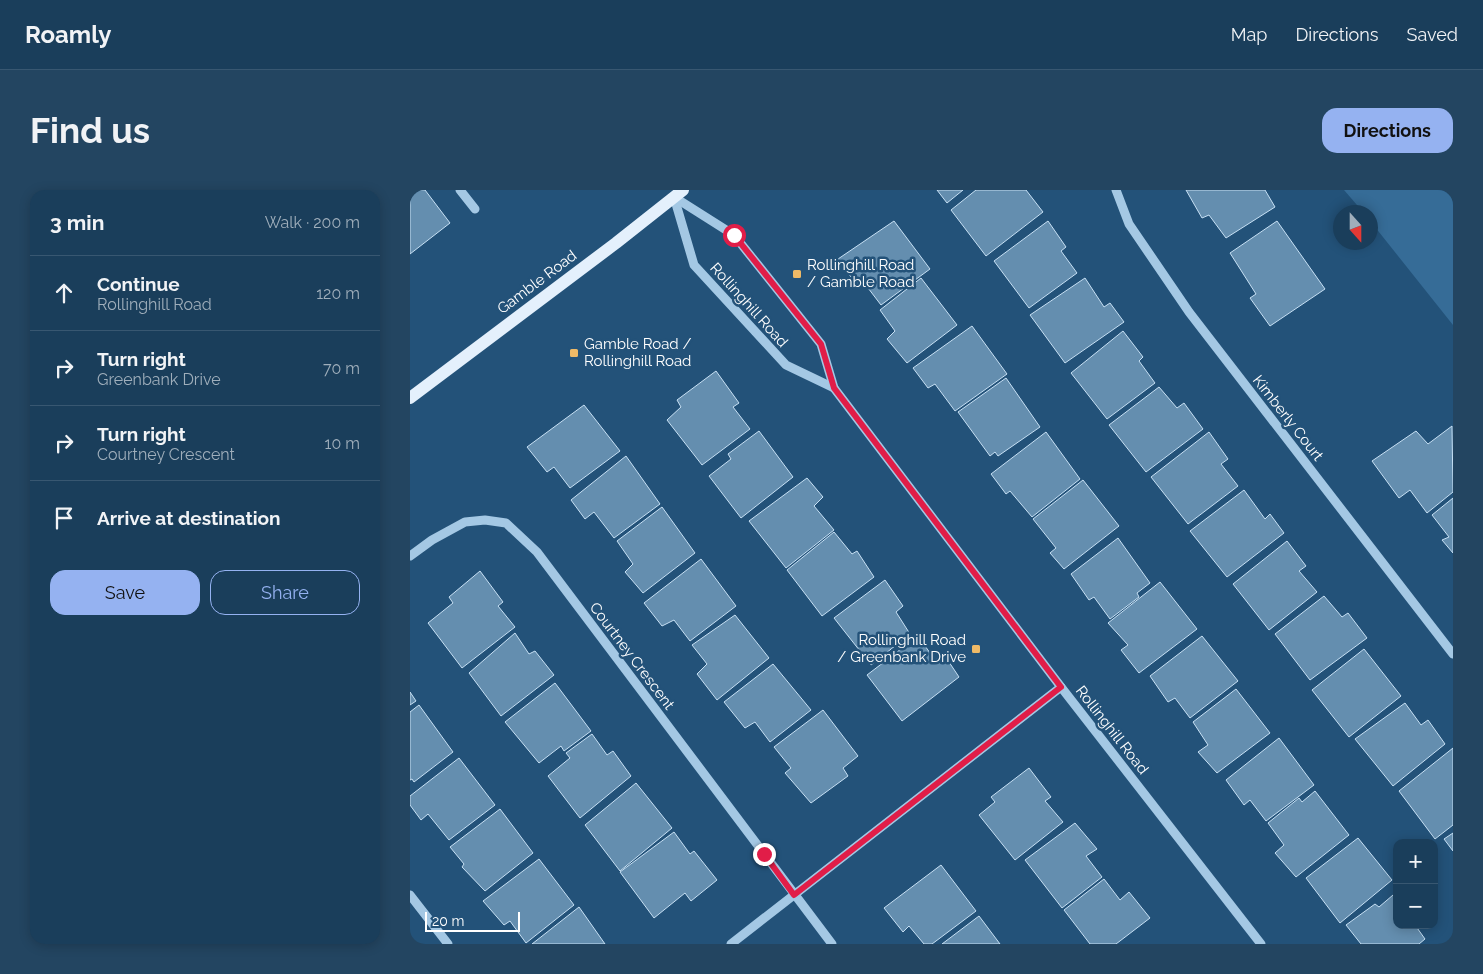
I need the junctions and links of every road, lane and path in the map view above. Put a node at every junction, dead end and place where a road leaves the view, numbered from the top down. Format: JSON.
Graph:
{"nodes":[{"id":1,"x":460,"y":190,"type":"edge"},
{"id":2,"x":1116,"y":190,"type":"edge"},
{"id":3,"x":678,"y":193,"type":"edge"},
{"id":4,"x":476,"y":209,"type":"dead end"},
{"id":5,"x":834,"y":388,"type":"junction"},
{"id":6,"x":410,"y":398,"type":"edge"},
{"id":7,"x":410,"y":556,"type":"edge"},
{"id":8,"x":1453,"y":654,"type":"edge"},
{"id":9,"x":1061,"y":687,"type":"junction"},
{"id":10,"x":410,"y":895,"type":"edge"},
{"id":11,"x":794,"y":895,"type":"junction"},
{"id":12,"x":448,"y":944,"type":"edge"},
{"id":13,"x":731,"y":944,"type":"edge"},
{"id":14,"x":832,"y":944,"type":"edge"},
{"id":15,"x":1261,"y":944,"type":"edge"}],
"edges":[{"from":1,"to":4,"type":"street"},
{"from":2,"to":8,"type":"street","name":"Kimberly Court"},
{"from":3,"to":5,"type":"street","name":"Rollinghill Road"},
{"from":3,"to":5,"type":"street","name":"Rollinghill Road"},
{"from":3,"to":6,"type":"main road","name":"Gamble Road"},
{"from":5,"to":9,"type":"street","name":"Rollinghill Road"},
{"from":7,"to":11,"type":"street","name":"Courtney Crescent"},
{"from":9,"to":11,"type":"street"},
{"from":9,"to":15,"type":"street","name":"Rollinghill Road"},
{"from":10,"to":12,"type":"street"},
{"from":11,"to":13,"type":"street"},
{"from":11,"to":14,"type":"street","name":"Courtney Crescent"}]}
